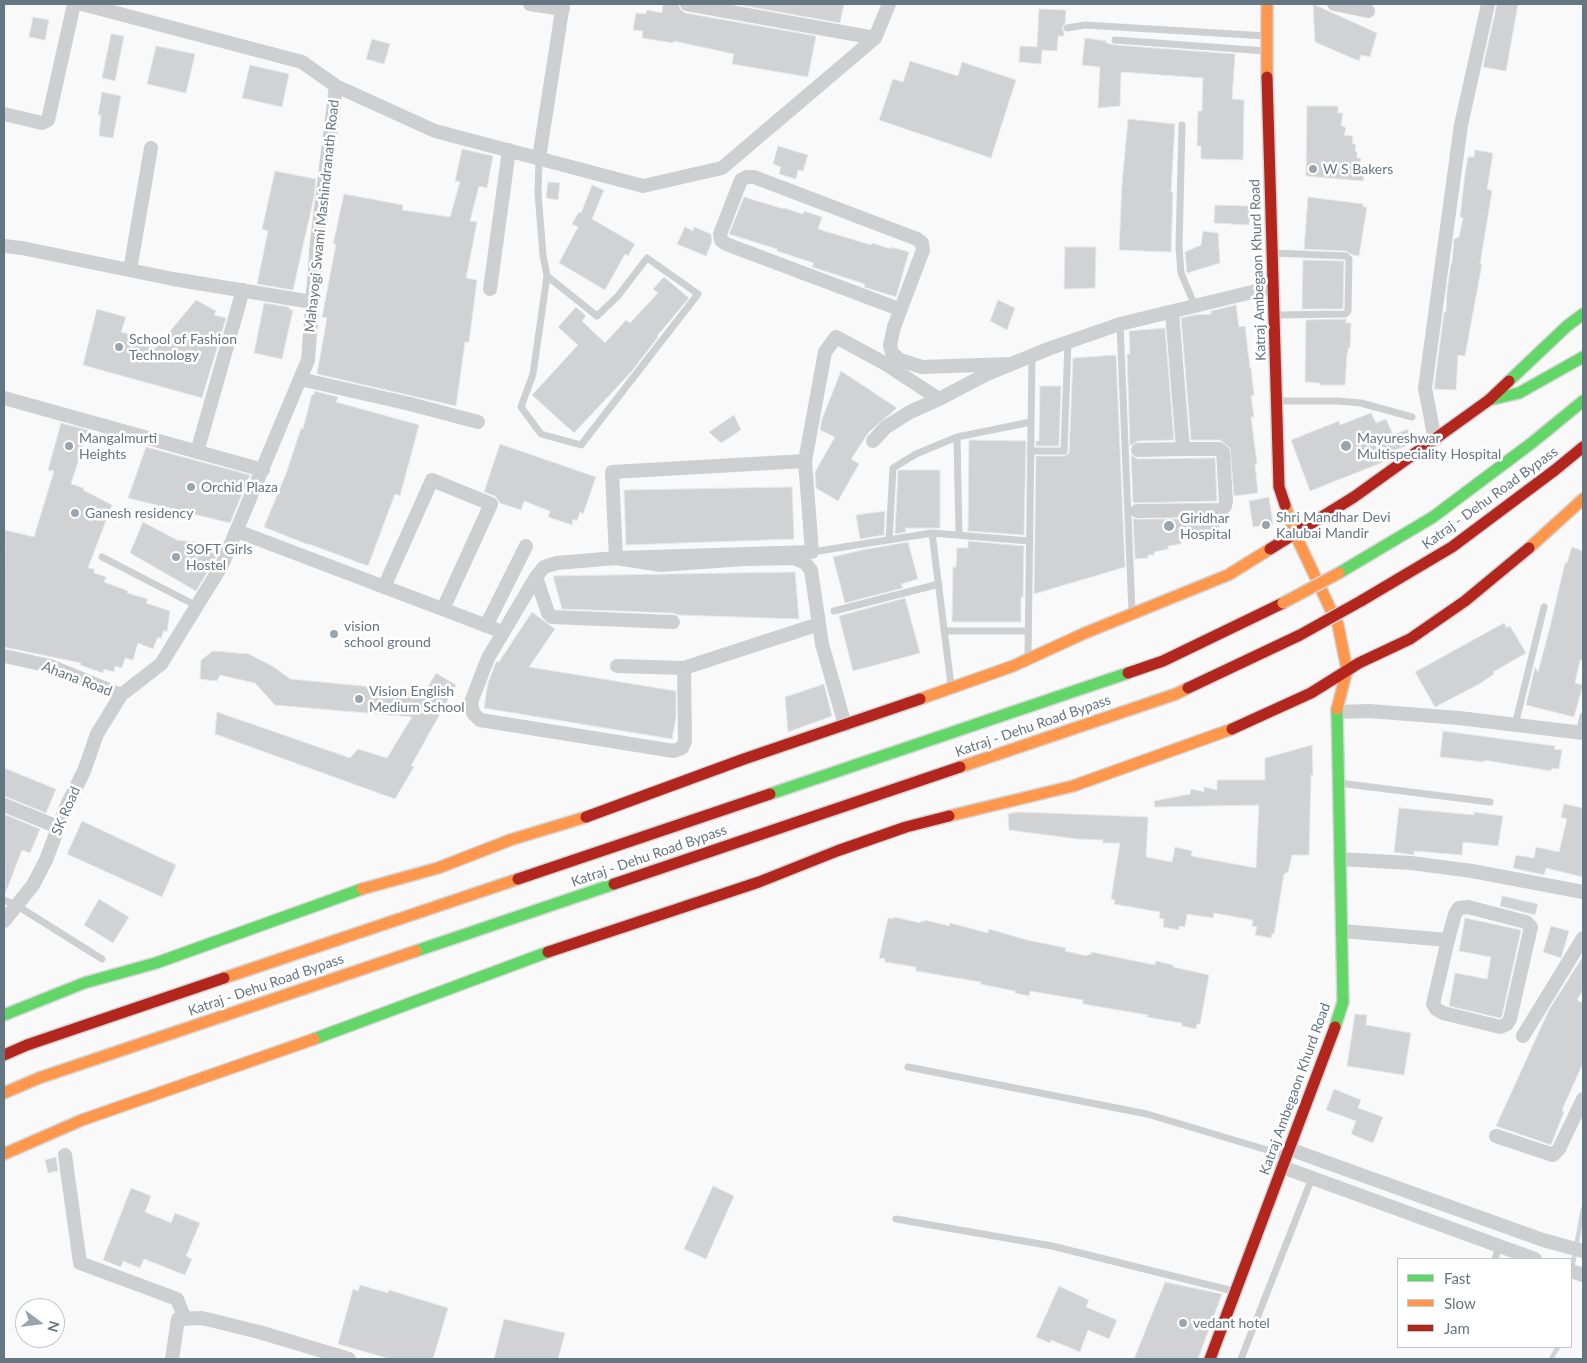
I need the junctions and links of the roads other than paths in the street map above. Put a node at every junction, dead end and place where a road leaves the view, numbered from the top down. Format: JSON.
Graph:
{"nodes":[{"id":1,"x":74,"y":4,"type":"edge"},
{"id":2,"x":82,"y":4,"type":"edge"},
{"id":3,"x":530,"y":4,"type":"edge"},
{"id":4,"x":687,"y":4,"type":"edge"},
{"id":5,"x":889,"y":4,"type":"edge"},
{"id":6,"x":1267,"y":4,"type":"edge"},
{"id":7,"x":1334,"y":4,"type":"edge"},
{"id":8,"x":1488,"y":4,"type":"edge"},
{"id":9,"x":563,"y":6,"type":"edge"},
{"id":10,"x":1368,"y":11,"type":"dead end"},
{"id":11,"x":1067,"y":28,"type":"dead end"},
{"id":12,"x":1267,"y":36,"type":"junction"},
{"id":13,"x":875,"y":38,"type":"junction"},
{"id":14,"x":1115,"y":40,"type":"dead end"},
{"id":15,"x":1267,"y":51,"type":"junction"},
{"id":16,"x":336,"y":86,"type":"junction"},
{"id":17,"x":4,"y":114,"type":"edge"},
{"id":18,"x":1182,"y":125,"type":"dead end"},
{"id":19,"x":151,"y":148,"type":"dead end"},
{"id":20,"x":509,"y":150,"type":"junction"},
{"id":21,"x":539,"y":158,"type":"junction"},
{"id":22,"x":4,"y":246,"type":"edge"},
{"id":23,"x":1272,"y":252,"type":"junction"},
{"id":24,"x":130,"y":270,"type":"junction"},
{"id":25,"x":547,"y":276,"type":"junction"},
{"id":26,"x":1273,"y":287,"type":"junction"},
{"id":27,"x":490,"y":289,"type":"dead end"},
{"id":28,"x":244,"y":290,"type":"junction"},
{"id":29,"x":312,"y":302,"type":"junction"},
{"id":30,"x":1195,"y":306,"type":"junction"},
{"id":31,"x":899,"y":309,"type":"junction"},
{"id":32,"x":1172,"y":312,"type":"junction"},
{"id":33,"x":1583,"y":314,"type":"edge"},
{"id":34,"x":1274,"y":315,"type":"junction"},
{"id":35,"x":1120,"y":324,"type":"junction"},
{"id":36,"x":1068,"y":342,"type":"junction"},
{"id":37,"x":1032,"y":355,"type":"junction"},
{"id":38,"x":1583,"y":357,"type":"edge"},
{"id":39,"x":1010,"y":364,"type":"junction"},
{"id":40,"x":300,"y":379,"type":"junction"},
{"id":41,"x":4,"y":398,"type":"edge"},
{"id":42,"x":939,"y":399,"type":"junction"},
{"id":43,"x":1489,"y":400,"type":"junction"},
{"id":44,"x":1276,"y":401,"type":"junction"},
{"id":45,"x":1583,"y":401,"type":"edge"},
{"id":46,"x":1412,"y":417,"type":"dead end"},
{"id":47,"x":478,"y":422,"type":"dead end"},
{"id":48,"x":1031,"y":422,"type":"junction"},
{"id":49,"x":957,"y":437,"type":"junction"},
{"id":50,"x":1435,"y":440,"type":"junction"},
{"id":51,"x":873,"y":441,"type":"dead end"},
{"id":52,"x":1583,"y":447,"type":"edge"},
{"id":53,"x":1183,"y":449,"type":"junction"},
{"id":54,"x":1138,"y":450,"type":"dead end"},
{"id":55,"x":1030,"y":451,"type":"junction"},
{"id":56,"x":197,"y":452,"type":"junction"},
{"id":57,"x":805,"y":461,"type":"junction"},
{"id":58,"x":263,"y":470,"type":"junction"},
{"id":59,"x":1583,"y":499,"type":"edge"},
{"id":60,"x":1137,"y":511,"type":"dead end"},
{"id":61,"x":237,"y":530,"type":"junction"},
{"id":62,"x":932,"y":533,"type":"junction"},
{"id":63,"x":1295,"y":534,"type":"junction"},
{"id":64,"x":959,"y":535,"type":"junction"},
{"id":65,"x":889,"y":540,"type":"junction"},
{"id":66,"x":1029,"y":540,"type":"junction"},
{"id":67,"x":526,"y":546,"type":"dead end"},
{"id":68,"x":812,"y":552,"type":"junction"},
{"id":69,"x":102,"y":558,"type":"dead end"},
{"id":70,"x":616,"y":558,"type":"junction"},
{"id":71,"x":536,"y":577,"type":"junction"},
{"id":72,"x":939,"y":584,"type":"junction"},
{"id":73,"x":384,"y":587,"type":"junction"},
{"id":74,"x":197,"y":606,"type":"junction"},
{"id":75,"x":1544,"y":607,"type":"dead end"},
{"id":76,"x":443,"y":609,"type":"junction"},
{"id":77,"x":834,"y":611,"type":"dead end"},
{"id":78,"x":1132,"y":614,"type":"junction"},
{"id":79,"x":673,"y":622,"type":"dead end"},
{"id":80,"x":819,"y":624,"type":"junction"},
{"id":81,"x":945,"y":631,"type":"junction"},
{"id":82,"x":1028,"y":631,"type":"junction"},
{"id":83,"x":4,"y":656,"type":"edge"},
{"id":84,"x":1028,"y":659,"type":"junction"},
{"id":85,"x":617,"y":666,"type":"dead end"},
{"id":86,"x":684,"y":668,"type":"junction"},
{"id":87,"x":1347,"y":670,"type":"junction"},
{"id":88,"x":952,"y":688,"type":"junction"},
{"id":89,"x":121,"y":695,"type":"junction"},
{"id":90,"x":1337,"y":712,"type":"junction"},
{"id":91,"x":1583,"y":716,"type":"edge"},
{"id":92,"x":844,"y":725,"type":"junction"},
{"id":93,"x":1515,"y":725,"type":"junction"},
{"id":94,"x":1581,"y":733,"type":"edge"},
{"id":95,"x":1339,"y":783,"type":"junction"},
{"id":96,"x":1490,"y":802,"type":"dead end"},
{"id":97,"x":4,"y":805,"type":"edge"},
{"id":98,"x":58,"y":827,"type":"junction"},
{"id":99,"x":1340,"y":858,"type":"junction"},
{"id":100,"x":1583,"y":892,"type":"edge"},
{"id":101,"x":10,"y":903,"type":"edge"},
{"id":102,"x":4,"y":921,"type":"edge"},
{"id":103,"x":1342,"y":931,"type":"junction"},
{"id":104,"x":1583,"y":938,"type":"edge"},
{"id":105,"x":1448,"y":940,"type":"junction"},
{"id":106,"x":102,"y":959,"type":"dead end"},
{"id":107,"x":4,"y":1016,"type":"edge"},
{"id":108,"x":1522,"y":1036,"type":"dead end"},
{"id":109,"x":4,"y":1055,"type":"edge"},
{"id":110,"x":908,"y":1067,"type":"dead end"},
{"id":111,"x":4,"y":1093,"type":"edge"},
{"id":112,"x":1583,"y":1099,"type":"edge"},
{"id":113,"x":1496,"y":1136,"type":"dead end"},
{"id":114,"x":4,"y":1154,"type":"edge"},
{"id":115,"x":65,"y":1155,"type":"dead end"},
{"id":116,"x":1286,"y":1157,"type":"junction"},
{"id":117,"x":1312,"y":1178,"type":"junction"},
{"id":118,"x":896,"y":1219,"type":"dead end"},
{"id":119,"x":1583,"y":1251,"type":"edge"},
{"id":120,"x":1497,"y":1253,"type":"edge"},
{"id":121,"x":1529,"y":1258,"type":"edge"},
{"id":122,"x":1235,"y":1292,"type":"junction"},
{"id":123,"x":185,"y":1319,"type":"junction"},
{"id":124,"x":172,"y":1359,"type":"edge"},
{"id":125,"x":349,"y":1359,"type":"edge"},
{"id":126,"x":1210,"y":1359,"type":"edge"},
{"id":127,"x":1241,"y":1359,"type":"edge"}],
"edges":[{"from":1,"to":17,"type":"street"},
{"from":2,"to":16,"type":"street"},
{"from":3,"to":9,"type":"street"},
{"from":4,"to":13,"type":"street"},
{"from":5,"to":13,"type":"street","name":"Mahayogi Swami Mashindranath Road"},
{"from":6,"to":12,"type":"main road","name":"Katraj Ambegaon Khurd Road"},
{"from":7,"to":10,"type":"street"},
{"from":8,"to":50,"type":"street"},
{"from":9,"to":21,"type":"street"},
{"from":11,"to":12,"type":"lane"},
{"from":12,"to":15,"type":"main road","name":"Katraj Ambegaon Khurd Road"},
{"from":13,"to":21,"type":"street","name":"Mahayogi Swami Mashindranath Road"},
{"from":14,"to":15,"type":"lane"},
{"from":15,"to":23,"type":"main road","name":"Katraj Ambegaon Khurd Road"},
{"from":16,"to":20,"type":"street","name":"Mahayogi Swami Mashindranath Road"},
{"from":16,"to":29,"type":"street","name":"Mahayogi Swami Mashindranath Road"},
{"from":18,"to":30,"type":"lane"},
{"from":19,"to":24,"type":"street"},
{"from":20,"to":21,"type":"street","name":"Mahayogi Swami Mashindranath Road"},
{"from":20,"to":27,"type":"street"},
{"from":21,"to":25,"type":"lane"},
{"from":22,"to":24,"type":"street"},
{"from":23,"to":26,"type":"main road","name":"Katraj Ambegaon Khurd Road"},
{"from":23,"to":34,"type":"lane"},
{"from":24,"to":28,"type":"street"},
{"from":25,"to":25,"type":"lane"},
{"from":26,"to":30,"type":"street"},
{"from":26,"to":34,"type":"main road","name":"Katraj Ambegaon Khurd Road"},
{"from":28,"to":29,"type":"street"},
{"from":28,"to":56,"type":"street"},
{"from":29,"to":40,"type":"street","name":"Mahayogi Swami Mashindranath Road"},
{"from":30,"to":32,"type":"street"},
{"from":31,"to":31,"type":"street"},
{"from":31,"to":39,"type":"street"},
{"from":32,"to":35,"type":"street"},
{"from":32,"to":53,"type":"street"},
{"from":33,"to":43,"type":"main road"},
{"from":34,"to":44,"type":"main road","name":"Katraj Ambegaon Khurd Road"},
{"from":35,"to":36,"type":"street"},
{"from":35,"to":78,"type":"lane"},
{"from":36,"to":37,"type":"street"},
{"from":36,"to":55,"type":"lane"},
{"from":37,"to":39,"type":"street"},
{"from":37,"to":48,"type":"lane"},
{"from":38,"to":43,"type":"main road"},
{"from":39,"to":42,"type":"street"},
{"from":40,"to":47,"type":"street"},
{"from":40,"to":58,"type":"street","name":"Mahayogi Swami Mashindranath Road"},
{"from":41,"to":56,"type":"street"},
{"from":42,"to":51,"type":"street"},
{"from":42,"to":57,"type":"street"},
{"from":43,"to":50,"type":"main road"},
{"from":44,"to":46,"type":"lane"},
{"from":44,"to":63,"type":"main road","name":"Katraj Ambegaon Khurd Road"},
{"from":45,"to":109,"type":"main road","name":"Katraj - Dehu Road Bypass","bridge":true},
{"from":48,"to":49,"type":"lane"},
{"from":48,"to":55,"type":"lane"},
{"from":49,"to":64,"type":"lane"},
{"from":49,"to":65,"type":"lane"},
{"from":50,"to":63,"type":"main road"},
{"from":52,"to":111,"type":"main road","name":"Katraj - Dehu Road Bypass","bridge":true},
{"from":53,"to":54,"type":"street"},
{"from":53,"to":60,"type":"street"},
{"from":55,"to":66,"type":"lane"},
{"from":56,"to":58,"type":"street"},
{"from":57,"to":68,"type":"street"},
{"from":57,"to":70,"type":"street"},
{"from":58,"to":61,"type":"street","name":"Mahayogi Swami Mashindranath Road"},
{"from":59,"to":87,"type":"main road"},
{"from":61,"to":73,"type":"street"},
{"from":61,"to":74,"type":"street","name":"Mahayogi Swami Mashindranath Road"},
{"from":62,"to":64,"type":"lane"},
{"from":62,"to":65,"type":"lane"},
{"from":62,"to":72,"type":"lane"},
{"from":63,"to":78,"type":"main road"},
{"from":63,"to":87,"type":"main road","name":"Katraj Ambegaon Khurd Road"},
{"from":64,"to":66,"type":"lane"},
{"from":65,"to":68,"type":"lane"},
{"from":66,"to":82,"type":"lane"},
{"from":67,"to":76,"type":"street"},
{"from":68,"to":70,"type":"street"},
{"from":69,"to":74,"type":"lane"},
{"from":70,"to":71,"type":"street"},
{"from":70,"to":80,"type":"street"},
{"from":71,"to":79,"type":"street"},
{"from":71,"to":86,"type":"street"},
{"from":72,"to":77,"type":"lane"},
{"from":72,"to":81,"type":"lane"},
{"from":73,"to":76,"type":"street"},
{"from":73,"to":76,"type":"street"},
{"from":74,"to":89,"type":"street","name":"Mahayogi Swami Mashindranath Road"},
{"from":75,"to":93,"type":"lane"},
{"from":78,"to":84,"type":"main road"},
{"from":80,"to":86,"type":"street"},
{"from":80,"to":92,"type":"street"},
{"from":81,"to":82,"type":"lane"},
{"from":81,"to":88,"type":"lane"},
{"from":82,"to":84,"type":"lane"},
{"from":83,"to":89,"type":"street","name":"Ahana Road"},
{"from":84,"to":88,"type":"main road"},
{"from":85,"to":86,"type":"street"},
{"from":87,"to":90,"type":"main road","name":"Katraj Ambegaon Khurd Road"},
{"from":87,"to":114,"type":"main road"},
{"from":88,"to":92,"type":"main road"},
{"from":89,"to":98,"type":"street","name":"SK Road"},
{"from":90,"to":93,"type":"street"},
{"from":90,"to":95,"type":"main road","name":"Katraj Ambegaon Khurd Road"},
{"from":91,"to":94,"type":"lane"},
{"from":92,"to":107,"type":"main road"},
{"from":93,"to":94,"type":"street"},
{"from":95,"to":96,"type":"lane"},
{"from":95,"to":99,"type":"main road","name":"Katraj Ambegaon Khurd Road"},
{"from":97,"to":98,"type":"street"},
{"from":98,"to":101,"type":"street","name":"SK Road"},
{"from":99,"to":100,"type":"street"},
{"from":99,"to":103,"type":"main road","name":"Katraj Ambegaon Khurd Road"},
{"from":101,"to":102,"type":"street","name":"SK Road"},
{"from":101,"to":106,"type":"lane"},
{"from":103,"to":105,"type":"street"},
{"from":103,"to":116,"type":"main road","name":"Katraj Ambegaon Khurd Road"},
{"from":104,"to":108,"type":"street"},
{"from":105,"to":105,"type":"street"},
{"from":110,"to":116,"type":"lane"},
{"from":112,"to":113,"type":"street"},
{"from":115,"to":123,"type":"street"},
{"from":116,"to":117,"type":"street"},
{"from":116,"to":119,"type":"street"},
{"from":116,"to":122,"type":"main road","name":"Katraj Ambegaon Khurd Road"},
{"from":117,"to":120,"type":"street"},
{"from":117,"to":127,"type":"lane"},
{"from":118,"to":122,"type":"lane"},
{"from":120,"to":121,"type":"street"},
{"from":122,"to":126,"type":"main road","name":"Katraj Ambegaon Khurd Road"},
{"from":123,"to":124,"type":"street"},
{"from":123,"to":125,"type":"street"}]}
